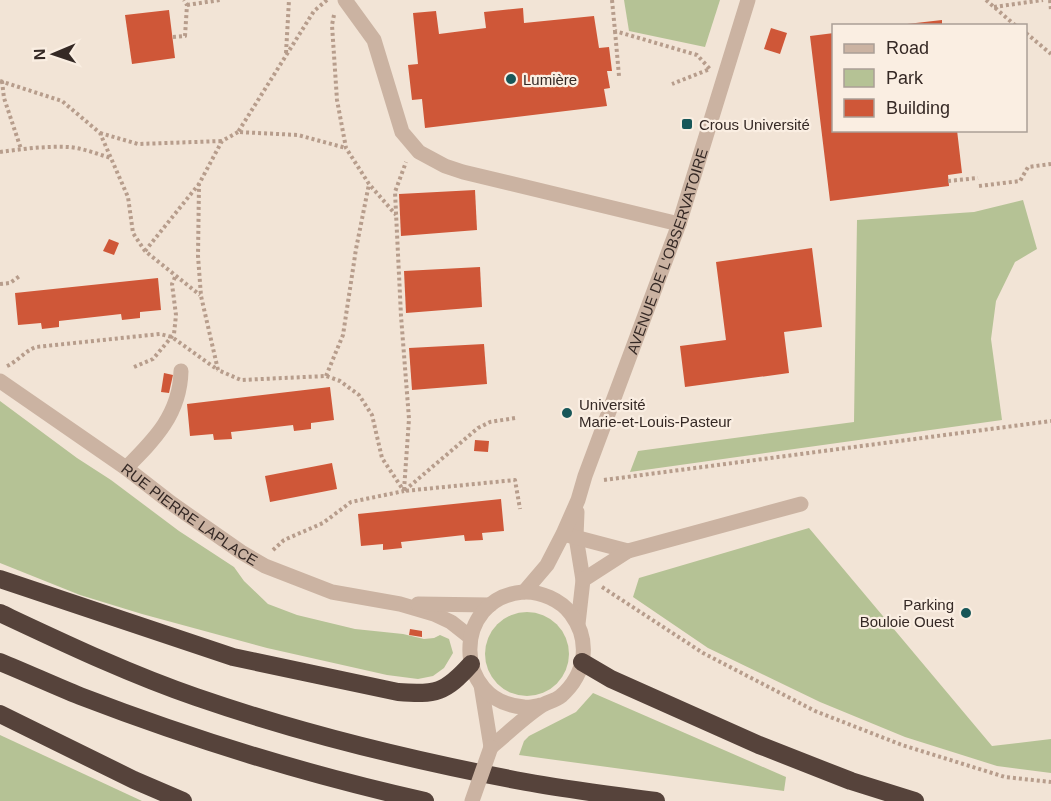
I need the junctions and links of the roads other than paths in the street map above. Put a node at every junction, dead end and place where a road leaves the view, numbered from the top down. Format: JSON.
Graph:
{"nodes":[{"id":1,"x":748,"y":0,"type":"edge"},
{"id":2,"x":340,"y":4,"type":"edge"},
{"id":3,"x":679,"y":224,"type":"junction"},
{"id":4,"x":181,"y":371,"type":"dead end"},
{"id":5,"x":3,"y":374,"type":"edge"},
{"id":6,"x":126,"y":468,"type":"junction"},
{"id":7,"x":801,"y":504,"type":"dead end"},
{"id":8,"x":569,"y":535,"type":"junction"},
{"id":9,"x":628,"y":551,"type":"junction"},
{"id":10,"x":0,"y":579,"type":"edge"},
{"id":11,"x":583,"y":580,"type":"junction"},
{"id":12,"x":524,"y":592,"type":"junction"},
{"id":13,"x":400,"y":604,"type":"junction"},
{"id":14,"x":490,"y":606,"type":"junction"},
{"id":15,"x":0,"y":614,"type":"edge"},
{"id":16,"x":578,"y":624,"type":"junction"},
{"id":17,"x":470,"y":637,"type":"junction"},
{"id":18,"x":0,"y":662,"type":"edge"},
{"id":19,"x":582,"y":662,"type":"junction"},
{"id":20,"x":471,"y":664,"type":"junction"},
{"id":21,"x":481,"y":686,"type":"junction"},
{"id":22,"x":542,"y":705,"type":"junction"},
{"id":23,"x":0,"y":714,"type":"edge"},
{"id":24,"x":491,"y":747,"type":"junction"},
{"id":25,"x":183,"y":801,"type":"edge"},
{"id":26,"x":425,"y":801,"type":"edge"},
{"id":27,"x":472,"y":801,"type":"edge"},
{"id":28,"x":656,"y":801,"type":"edge"},
{"id":29,"x":915,"y":801,"type":"edge"}],
"edges":[{"from":1,"to":3,"type":"street","name":"AVENUE DE L'OBSERVATOIRE"},
{"from":2,"to":3,"type":"street"},
{"from":3,"to":8,"type":"street","name":"AVENUE DE L'OBSERVATOIRE"},
{"from":4,"to":6,"type":"street"},
{"from":5,"to":6,"type":"street","name":"RUE PIERRE LAPLACE"},
{"from":6,"to":13,"type":"street","name":"RUE PIERRE LAPLACE"},
{"from":7,"to":9,"type":"street"},
{"from":8,"to":9,"type":"street"},
{"from":8,"to":11,"type":"street"},
{"from":8,"to":12,"type":"street","name":"AVENUE DE L'OBSERVATOIRE"},
{"from":9,"to":11,"type":"street"},
{"from":10,"to":20,"type":"highway"},
{"from":11,"to":16,"type":"street"},
{"from":12,"to":14,"type":"street"},
{"from":12,"to":16,"type":"street"},
{"from":13,"to":14,"type":"street","name":"RUE PIERRE LAPLACE"},
{"from":13,"to":17,"type":"street","name":"RUE PIERRE LAPLACE"},
{"from":14,"to":17,"type":"street"},
{"from":15,"to":28,"type":"highway"},
{"from":16,"to":19,"type":"street"},
{"from":17,"to":20,"type":"street"},
{"from":18,"to":26,"type":"highway"},
{"from":19,"to":22,"type":"street"},
{"from":19,"to":29,"type":"highway"},
{"from":20,"to":21,"type":"street"},
{"from":21,"to":22,"type":"street"},
{"from":21,"to":24,"type":"street"},
{"from":22,"to":24,"type":"street"},
{"from":23,"to":25,"type":"highway"},
{"from":24,"to":27,"type":"street","bridge":true}]}
